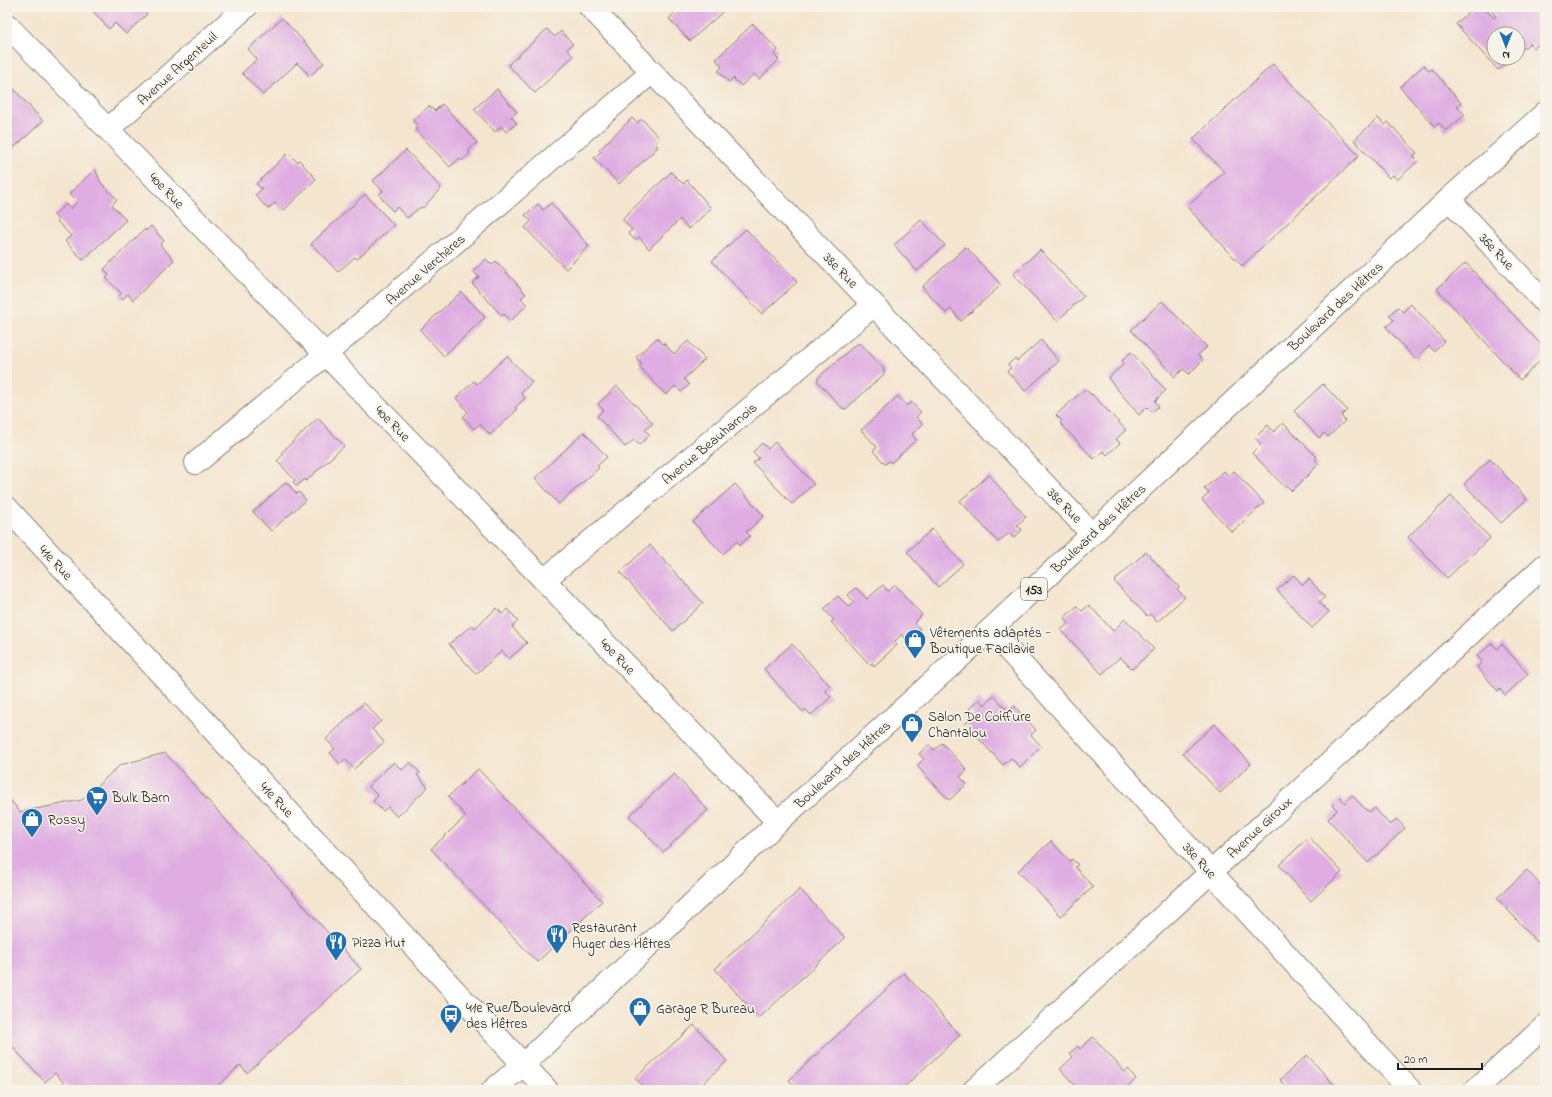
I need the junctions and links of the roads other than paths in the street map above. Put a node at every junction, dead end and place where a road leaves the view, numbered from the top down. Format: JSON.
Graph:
{"nodes":[{"id":1,"x":246,"y":7,"type":"edge"},
{"id":2,"x":590,"y":7,"type":"edge"},
{"id":3,"x":7,"y":24,"type":"edge"},
{"id":4,"x":652,"y":72,"type":"junction"},
{"id":5,"x":1545,"y":113,"type":"edge"},
{"id":6,"x":108,"y":129,"type":"junction"},
{"id":7,"x":1448,"y":200,"type":"junction"},
{"id":8,"x":1545,"y":303,"type":"edge"},
{"id":9,"x":874,"y":305,"type":"junction"},
{"id":10,"x":326,"y":354,"type":"junction"},
{"id":11,"x":196,"y":463,"type":"dead end"},
{"id":12,"x":7,"y":508,"type":"edge"},
{"id":13,"x":1092,"y":534,"type":"junction"},
{"id":14,"x":1545,"y":565,"type":"edge"},
{"id":15,"x":544,"y":580,"type":"junction"},
{"id":16,"x":990,"y":630,"type":"junction"},
{"id":17,"x":778,"y":822,"type":"junction"},
{"id":18,"x":1211,"y":872,"type":"junction"},
{"id":19,"x":1545,"y":1026,"type":"edge"},
{"id":20,"x":523,"y":1065,"type":"junction"},
{"id":21,"x":493,"y":1090,"type":"edge"},
{"id":22,"x":546,"y":1090,"type":"edge"},
{"id":23,"x":974,"y":1090,"type":"edge"},
{"id":24,"x":1410,"y":1090,"type":"edge"},
{"id":25,"x":1475,"y":1090,"type":"edge"}],
"edges":[{"from":1,"to":6,"type":"street","name":"Avenue Argenteuil"},
{"from":2,"to":4,"type":"street","name":"38e Rue"},
{"from":3,"to":6,"type":"street","name":"40e Rue"},
{"from":4,"to":9,"type":"street","name":"38e Rue"},
{"from":4,"to":10,"type":"street","name":"Avenue Verchères"},
{"from":5,"to":7,"type":"street","name":"Boulevard des Hêtres","number":"153"},
{"from":6,"to":10,"type":"street","name":"40e Rue"},
{"from":7,"to":8,"type":"street","name":"36e Rue"},
{"from":7,"to":13,"type":"street","name":"Boulevard des Hêtres","number":"153"},
{"from":9,"to":13,"type":"street","name":"38e Rue"},
{"from":9,"to":15,"type":"street","name":"Avenue Beauharnois"},
{"from":10,"to":11,"type":"street","name":"Avenue Verchères"},
{"from":10,"to":15,"type":"street","name":"40e Rue"},
{"from":12,"to":20,"type":"street","name":"41e Rue"},
{"from":13,"to":16,"type":"street","name":"Boulevard des Hêtres","number":"153"},
{"from":14,"to":18,"type":"street","name":"Avenue Giroux"},
{"from":15,"to":17,"type":"street","name":"40e Rue"},
{"from":16,"to":17,"type":"street","name":"Boulevard des Hêtres","number":"153"},
{"from":16,"to":18,"type":"street","name":"38e Rue"},
{"from":17,"to":20,"type":"street","name":"Boulevard des Hêtres","number":"153"},
{"from":18,"to":23,"type":"street","name":"Avenue Giroux"},
{"from":18,"to":24,"type":"street","name":"38e Rue"},
{"from":19,"to":25,"type":"street"},
{"from":20,"to":21,"type":"street","name":"Boulevard des Hêtres","number":"153"},
{"from":20,"to":22,"type":"street","name":"41e Rue"}]}
